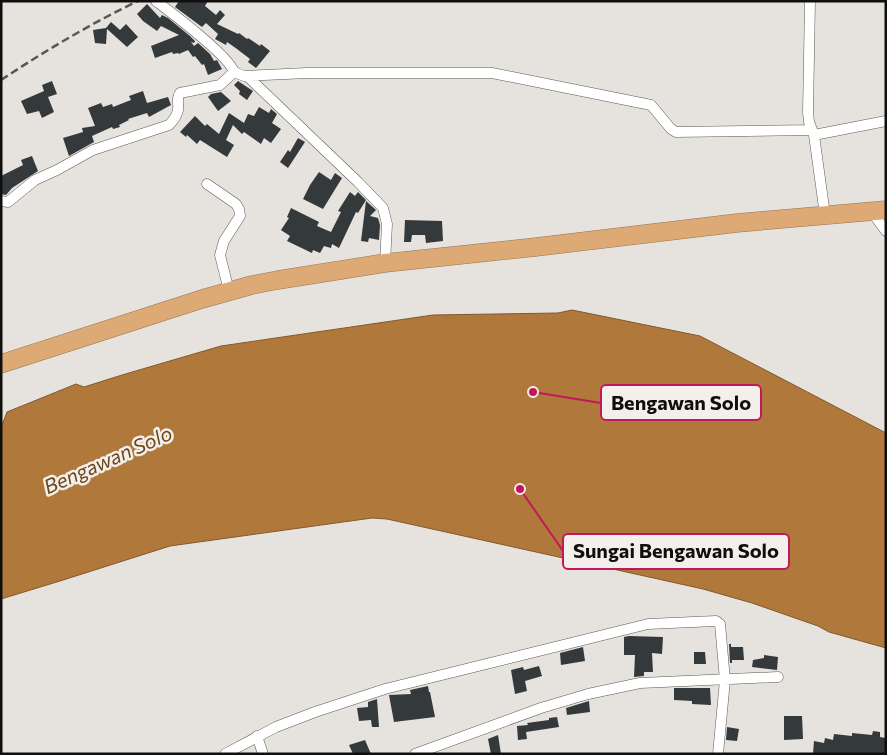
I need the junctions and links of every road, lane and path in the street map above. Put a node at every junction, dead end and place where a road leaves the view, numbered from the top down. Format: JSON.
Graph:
{"nodes":[{"id":1,"x":156,"y":1,"type":"edge"},
{"id":2,"x":810,"y":1,"type":"edge"},
{"id":3,"x":234,"y":72,"type":"junction"},
{"id":4,"x":247,"y":76,"type":"junction"},
{"id":5,"x":886,"y":121,"type":"edge"},
{"id":6,"x":813,"y":132,"type":"junction"},
{"id":7,"x":207,"y":184,"type":"dead end"},
{"id":8,"x":1,"y":201,"type":"edge"},
{"id":9,"x":878,"y":210,"type":"edge"},
{"id":10,"x":824,"y":214,"type":"junction"},
{"id":11,"x":886,"y":231,"type":"edge"},
{"id":12,"x":385,"y":263,"type":"junction"},
{"id":13,"x":228,"y":291,"type":"junction"},
{"id":14,"x":1,"y":364,"type":"edge"},
{"id":15,"x":778,"y":677,"type":"dead end"},
{"id":16,"x":725,"y":680,"type":"junction"},
{"id":17,"x":257,"y":736,"type":"junction"},
{"id":18,"x":225,"y":754,"type":"edge"},
{"id":19,"x":263,"y":754,"type":"edge"},
{"id":20,"x":415,"y":754,"type":"edge"},
{"id":21,"x":718,"y":754,"type":"edge"}],
"edges":[{"from":1,"to":3,"type":"street"},
{"from":2,"to":6,"type":"street"},
{"from":3,"to":4,"type":"street"},
{"from":3,"to":8,"type":"street"},
{"from":4,"to":6,"type":"street"},
{"from":4,"to":12,"type":"street"},
{"from":5,"to":6,"type":"street"},
{"from":6,"to":10,"type":"street"},
{"from":7,"to":13,"type":"street"},
{"from":9,"to":10,"type":"highway"},
{"from":9,"to":11,"type":"street"},
{"from":10,"to":12,"type":"highway"},
{"from":12,"to":13,"type":"highway"},
{"from":13,"to":14,"type":"highway"},
{"from":15,"to":16,"type":"street"},
{"from":16,"to":17,"type":"street"},
{"from":16,"to":20,"type":"street"},
{"from":16,"to":21,"type":"street"},
{"from":17,"to":18,"type":"street"},
{"from":17,"to":19,"type":"street"}]}
